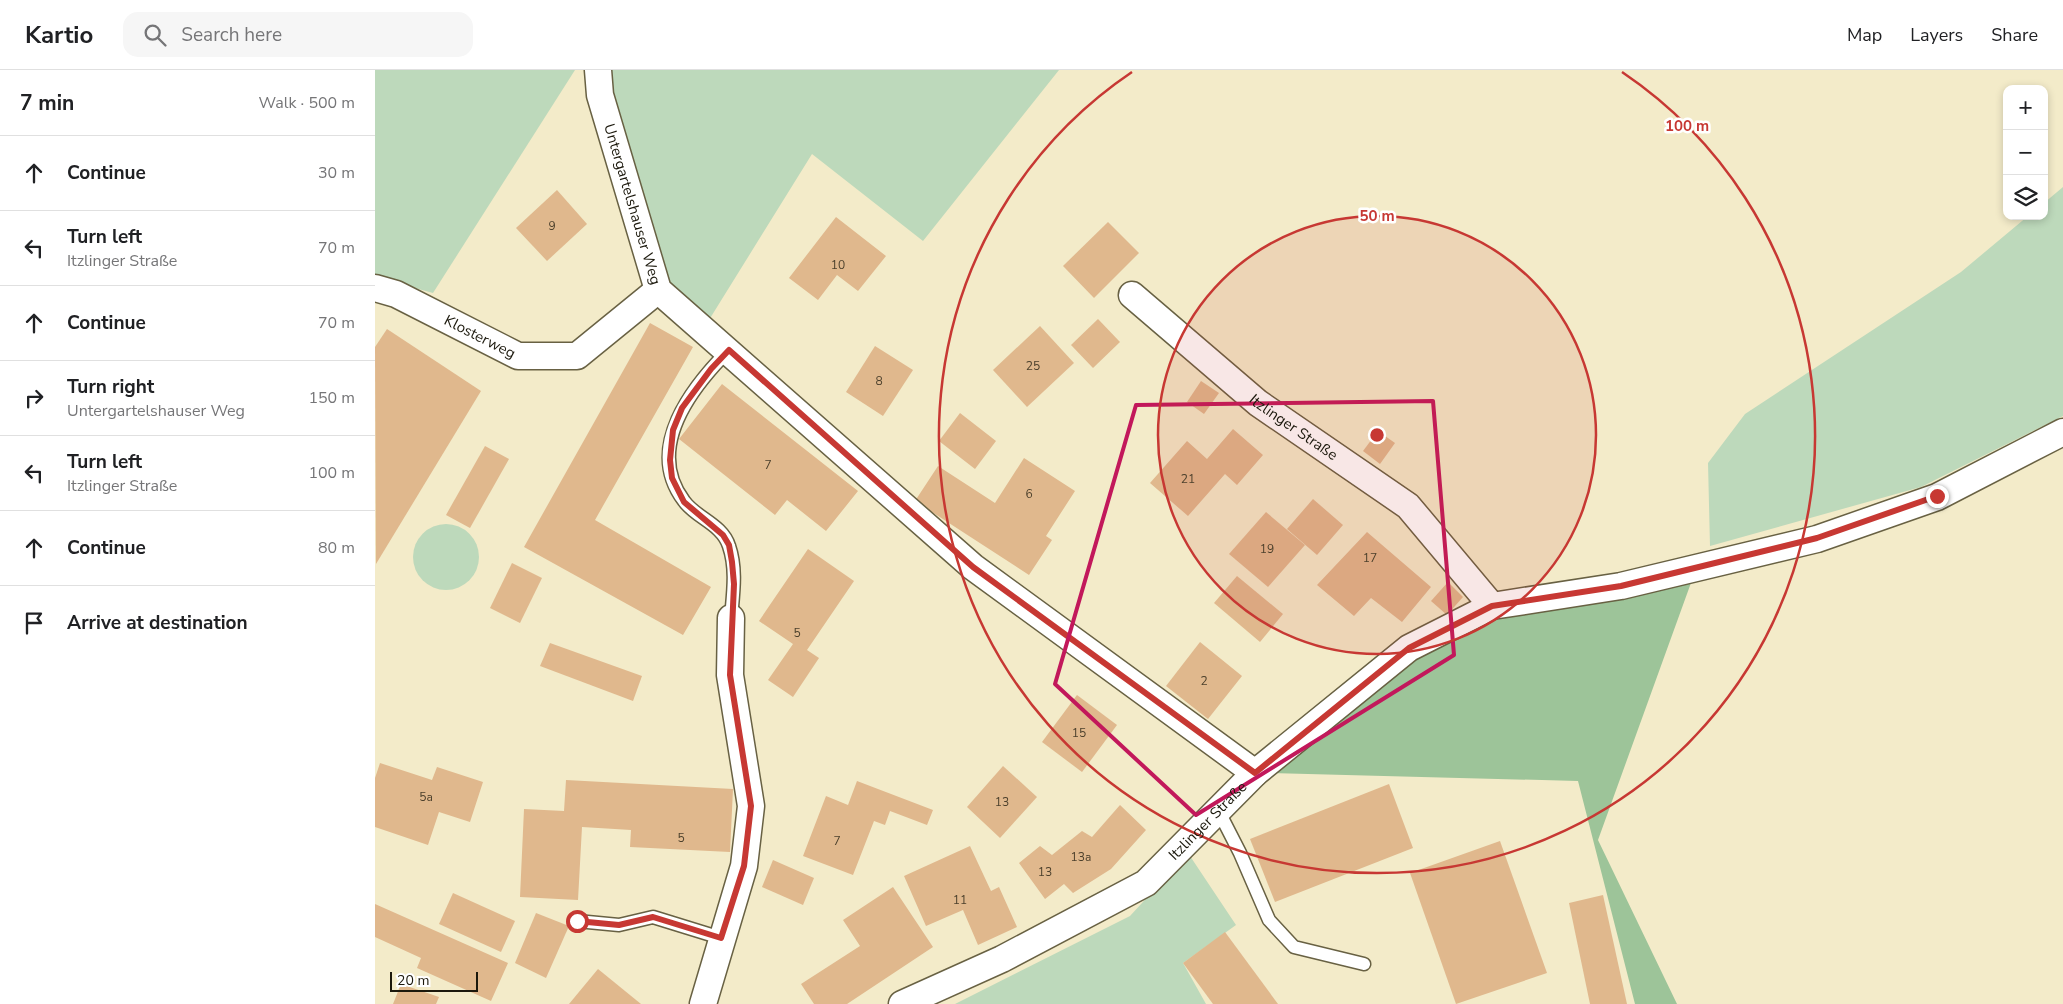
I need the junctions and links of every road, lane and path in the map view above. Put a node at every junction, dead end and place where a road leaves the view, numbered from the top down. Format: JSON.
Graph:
{"nodes":[{"id":1,"x":598,"y":70,"type":"edge"},
{"id":2,"x":375,"y":288,"type":"edge"},
{"id":3,"x":658,"y":290,"type":"junction"},
{"id":4,"x":1132,"y":295,"type":"dead end"},
{"id":5,"x":729,"y":350,"type":"junction"},
{"id":6,"x":2063,"y":432,"type":"edge"},
{"id":7,"x":1492,"y":606,"type":"junction"},
{"id":8,"x":731,"y":618,"type":"joint"},
{"id":9,"x":1255,"y":773,"type":"junction"},
{"id":10,"x":1218,"y":810,"type":"junction"},
{"id":11,"x":577,"y":921,"type":"dead end"},
{"id":12,"x":721,"y":938,"type":"junction"},
{"id":13,"x":1365,"y":964,"type":"dead end"},
{"id":14,"x":703,"y":1004,"type":"edge"},
{"id":15,"x":903,"y":1004,"type":"edge"}],
"edges":[{"from":1,"to":3,"type":"street","name":"Untergartelshauser Weg"},
{"from":2,"to":3,"type":"street","name":"Klosterweg"},
{"from":3,"to":5,"type":"street","name":"Untergartelshauser Weg"},
{"from":4,"to":7,"type":"street","name":"Itzlinger Straße"},
{"from":5,"to":8,"type":"lane"},
{"from":5,"to":9,"type":"street","name":"Untergartelshauser Weg"},
{"from":6,"to":7,"type":"street","name":"Itzlinger Straße"},
{"from":7,"to":9,"type":"street","name":"Itzlinger Straße"},
{"from":8,"to":12,"type":"street"},
{"from":9,"to":10,"type":"street","name":"Itzlinger Straße"},
{"from":10,"to":13,"type":"lane"},
{"from":10,"to":15,"type":"street","name":"Itzlinger Straße"},
{"from":11,"to":12,"type":"lane"},
{"from":12,"to":14,"type":"street"}]}
